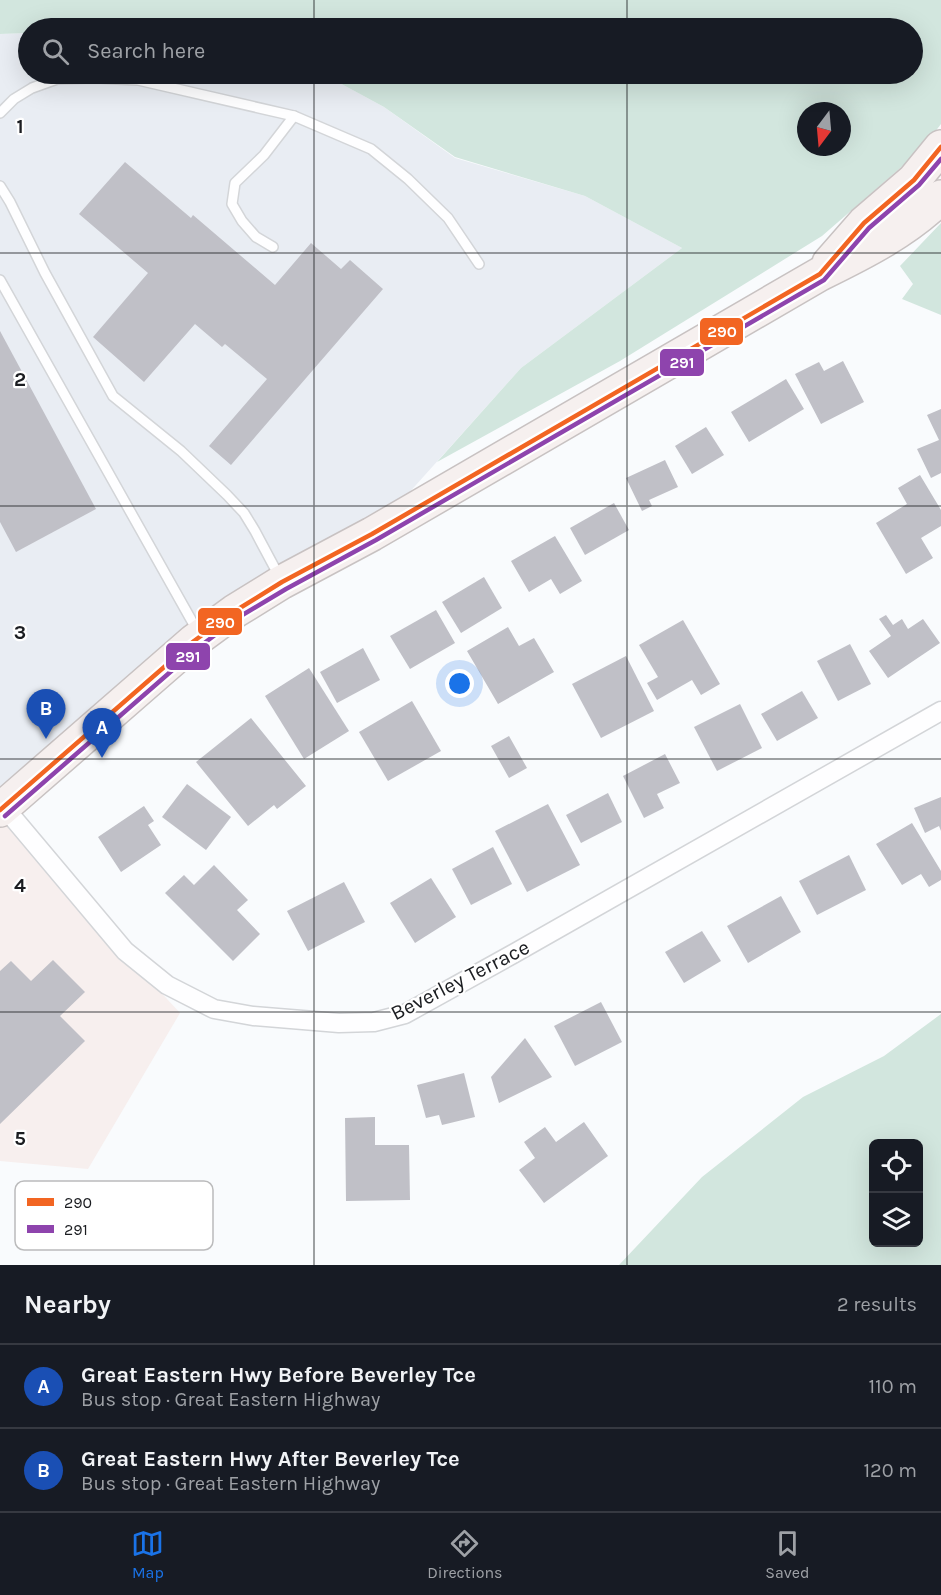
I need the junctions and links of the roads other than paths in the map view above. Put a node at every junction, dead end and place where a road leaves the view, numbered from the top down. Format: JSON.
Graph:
{"nodes":[{"id":1,"x":40,"y":84,"type":"edge"},
{"id":2,"x":155,"y":84,"type":"edge"},
{"id":3,"x":0,"y":113,"type":"edge"},
{"id":4,"x":294,"y":116,"type":"junction"},
{"id":5,"x":941,"y":147,"type":"edge"},
{"id":6,"x":0,"y":186,"type":"edge"},
{"id":7,"x":941,"y":197,"type":"edge"},
{"id":8,"x":273,"y":247,"type":"dead end"},
{"id":9,"x":479,"y":264,"type":"dead end"},
{"id":10,"x":820,"y":274,"type":"junction"},
{"id":11,"x":0,"y":280,"type":"edge"},
{"id":12,"x":282,"y":582,"type":"junction"},
{"id":13,"x":201,"y":637,"type":"junction"},
{"id":14,"x":941,"y":711,"type":"edge"},
{"id":15,"x":2,"y":809,"type":"edge"}],
"edges":[{"from":1,"to":3,"type":"lane"},
{"from":2,"to":4,"type":"lane"},
{"from":4,"to":8,"type":"lane"},
{"from":4,"to":9,"type":"lane"},
{"from":5,"to":10,"type":"highway"},
{"from":6,"to":12,"type":"lane"},
{"from":7,"to":10,"type":"highway"},
{"from":10,"to":12,"type":"highway"},
{"from":11,"to":13,"type":"lane"},
{"from":12,"to":13,"type":"highway"},
{"from":13,"to":15,"type":"highway"},
{"from":14,"to":15,"type":"street","name":"Beverley Terrace"}]}
